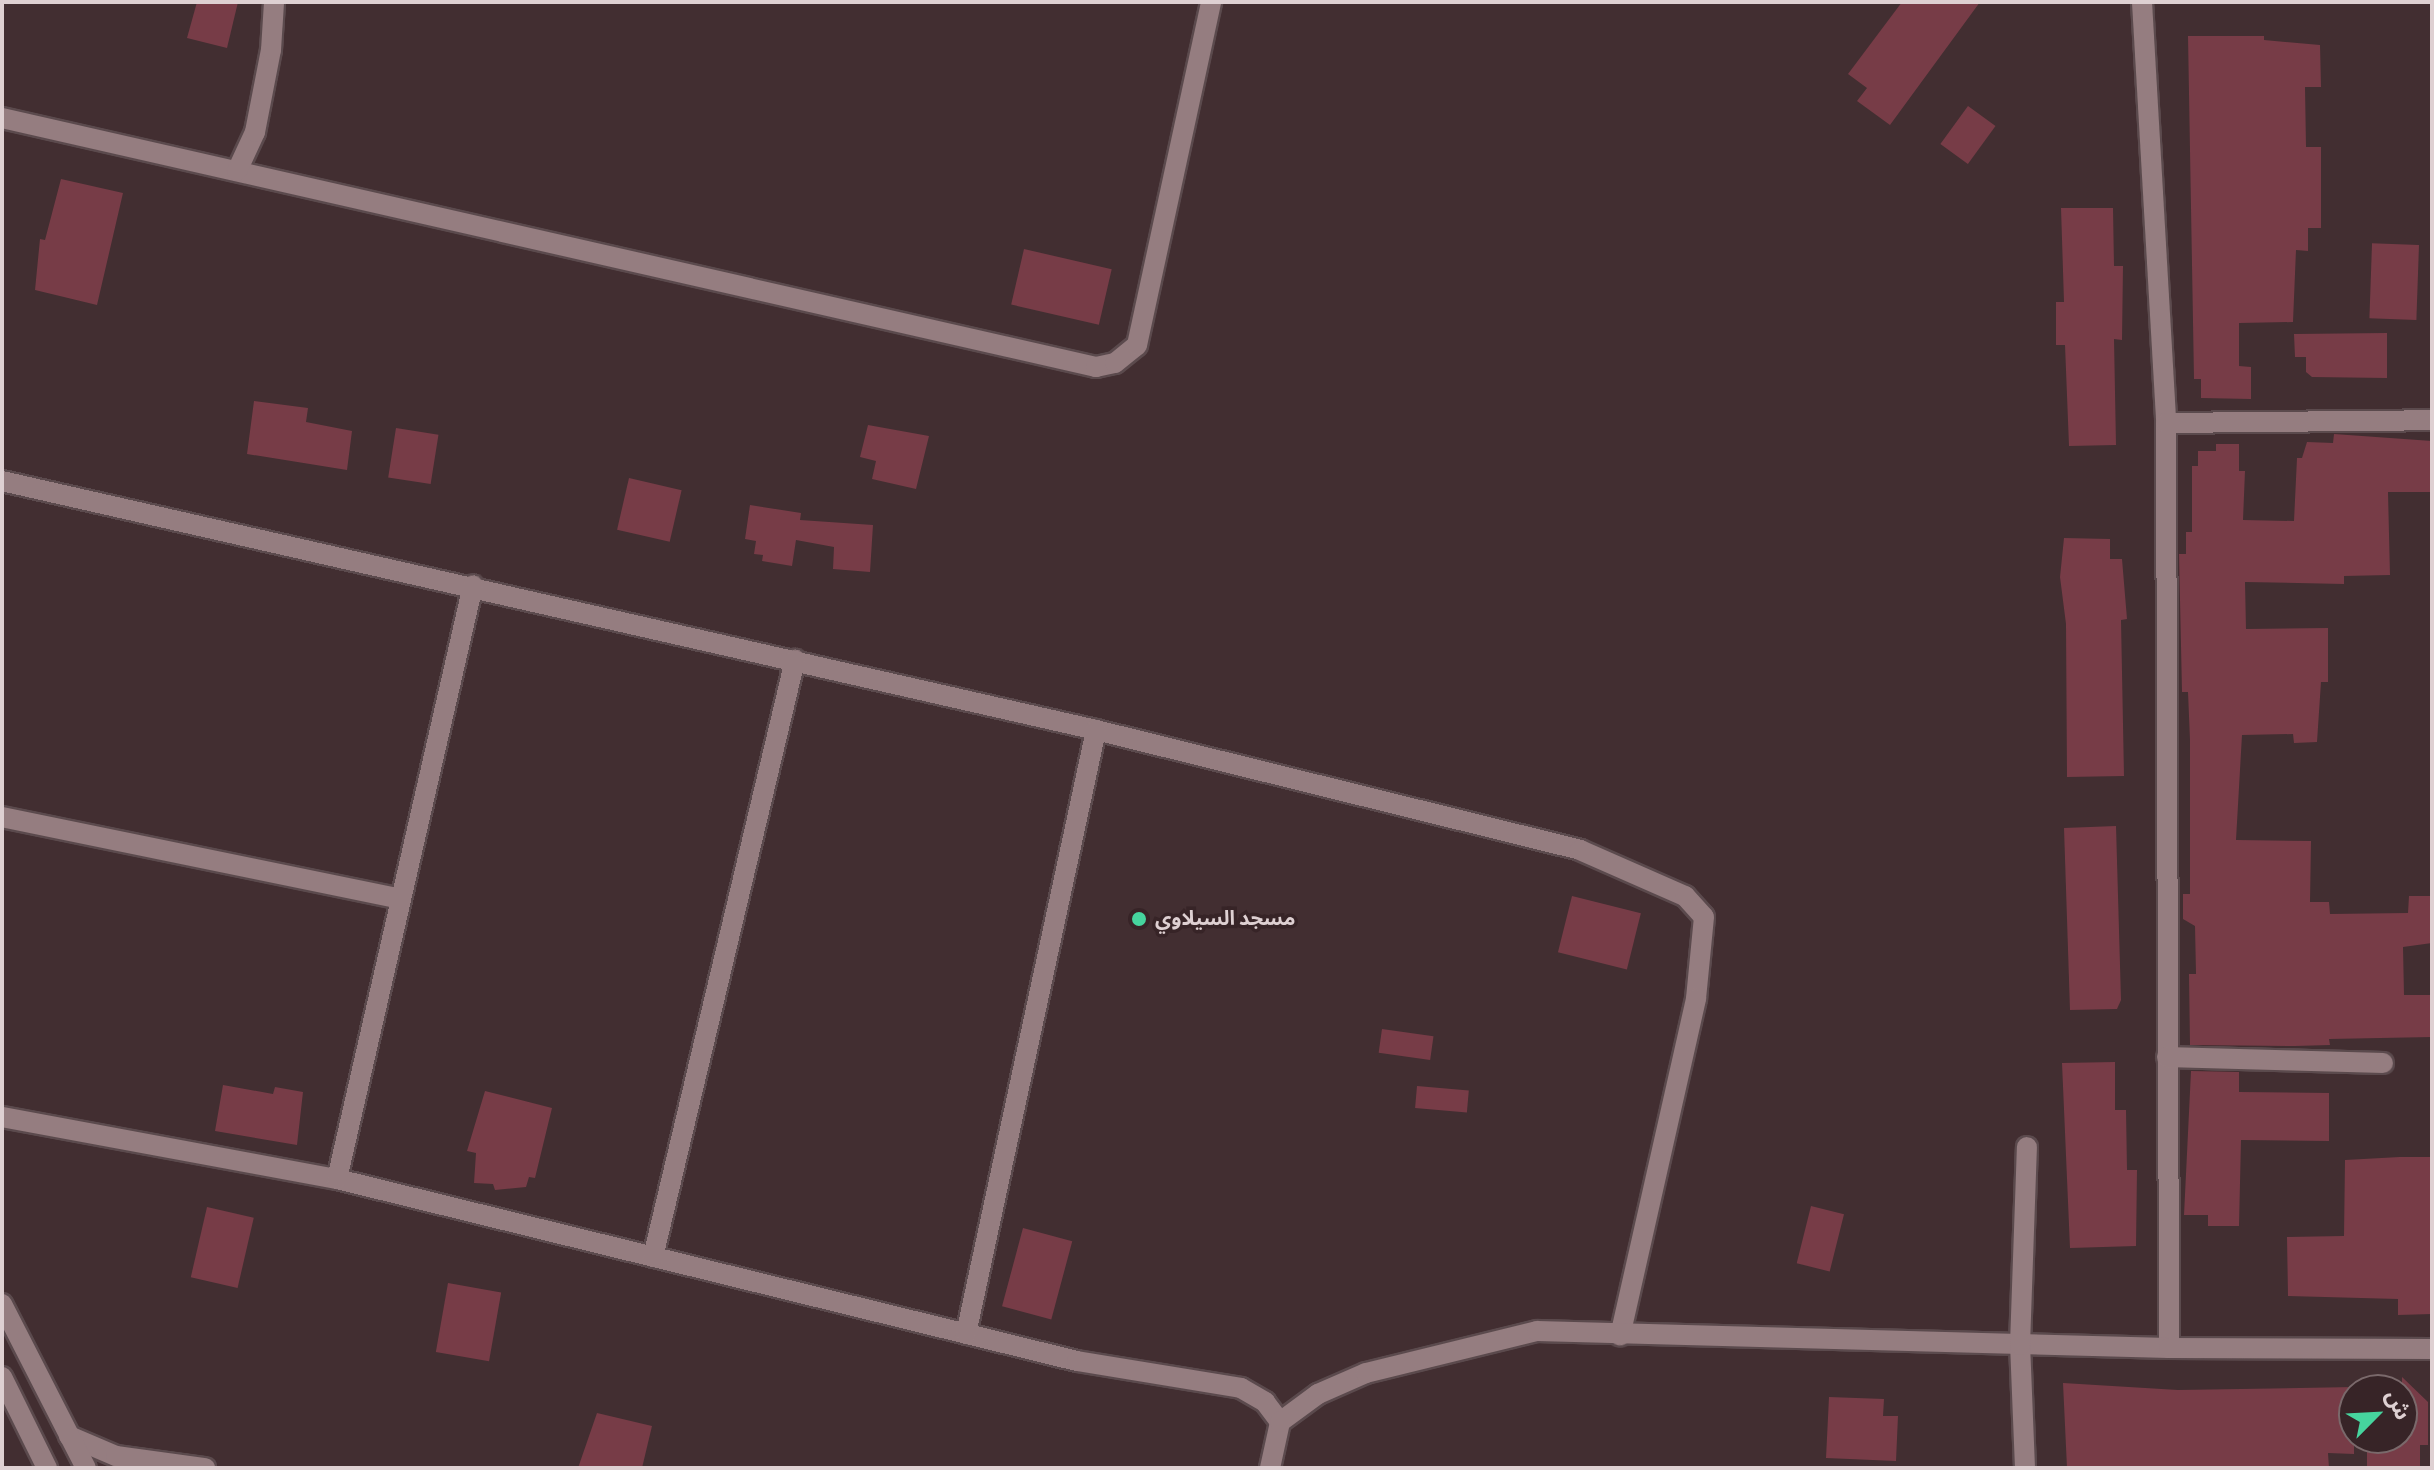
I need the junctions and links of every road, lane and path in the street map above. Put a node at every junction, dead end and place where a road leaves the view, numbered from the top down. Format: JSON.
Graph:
{"nodes":[{"id":1,"x":274,"y":2,"type":"edge"},
{"id":2,"x":1211,"y":2,"type":"edge"},
{"id":3,"x":2142,"y":2,"type":"edge"},
{"id":4,"x":2,"y":118,"type":"edge"},
{"id":5,"x":237,"y":171,"type":"junction"},
{"id":6,"x":2432,"y":420,"type":"edge"},
{"id":7,"x":2166,"y":423,"type":"junction"},
{"id":8,"x":2,"y":481,"type":"edge"},
{"id":9,"x":473,"y":585,"type":"junction"},
{"id":10,"x":795,"y":660,"type":"junction"},
{"id":11,"x":1096,"y":730,"type":"junction"},
{"id":12,"x":2,"y":817,"type":"edge"},
{"id":13,"x":401,"y":899,"type":"junction"},
{"id":14,"x":2167,"y":1057,"type":"junction"},
{"id":15,"x":2383,"y":1063,"type":"dead end"},
{"id":16,"x":2,"y":1117,"type":"edge"},
{"id":17,"x":2027,"y":1147,"type":"dead end"},
{"id":18,"x":337,"y":1179,"type":"junction"},
{"id":19,"x":653,"y":1257,"type":"junction"},
{"id":20,"x":2,"y":1304,"type":"edge"},
{"id":21,"x":966,"y":1334,"type":"junction"},
{"id":22,"x":1620,"y":1336,"type":"junction"},
{"id":23,"x":2020,"y":1345,"type":"junction"},
{"id":24,"x":2169,"y":1348,"type":"junction"},
{"id":25,"x":2432,"y":1349,"type":"edge"},
{"id":26,"x":2,"y":1377,"type":"edge"},
{"id":27,"x":1280,"y":1422,"type":"junction"},
{"id":28,"x":69,"y":1436,"type":"junction"},
{"id":29,"x":47,"y":1468,"type":"edge"},
{"id":30,"x":86,"y":1468,"type":"edge"},
{"id":31,"x":205,"y":1468,"type":"edge"},
{"id":32,"x":1270,"y":1468,"type":"edge"},
{"id":33,"x":2025,"y":1468,"type":"edge"}],
"edges":[{"from":1,"to":5,"type":"street"},
{"from":2,"to":5,"type":"street"},
{"from":3,"to":7,"type":"street"},
{"from":4,"to":5,"type":"street"},
{"from":6,"to":7,"type":"street"},
{"from":7,"to":14,"type":"street"},
{"from":8,"to":9,"type":"street"},
{"from":9,"to":10,"type":"street"},
{"from":9,"to":13,"type":"street"},
{"from":10,"to":11,"type":"street"},
{"from":10,"to":19,"type":"street"},
{"from":11,"to":21,"type":"street"},
{"from":11,"to":22,"type":"street"},
{"from":12,"to":13,"type":"street"},
{"from":13,"to":18,"type":"street"},
{"from":14,"to":15,"type":"street"},
{"from":14,"to":24,"type":"street"},
{"from":16,"to":18,"type":"street"},
{"from":17,"to":23,"type":"street"},
{"from":18,"to":19,"type":"street"},
{"from":19,"to":21,"type":"street"},
{"from":20,"to":28,"type":"street"},
{"from":21,"to":27,"type":"street"},
{"from":22,"to":23,"type":"street"},
{"from":22,"to":27,"type":"street"},
{"from":23,"to":24,"type":"street"},
{"from":23,"to":33,"type":"street"},
{"from":24,"to":25,"type":"street"},
{"from":26,"to":29,"type":"street"},
{"from":27,"to":32,"type":"street"},
{"from":28,"to":30,"type":"street"},
{"from":28,"to":31,"type":"street"}]}
